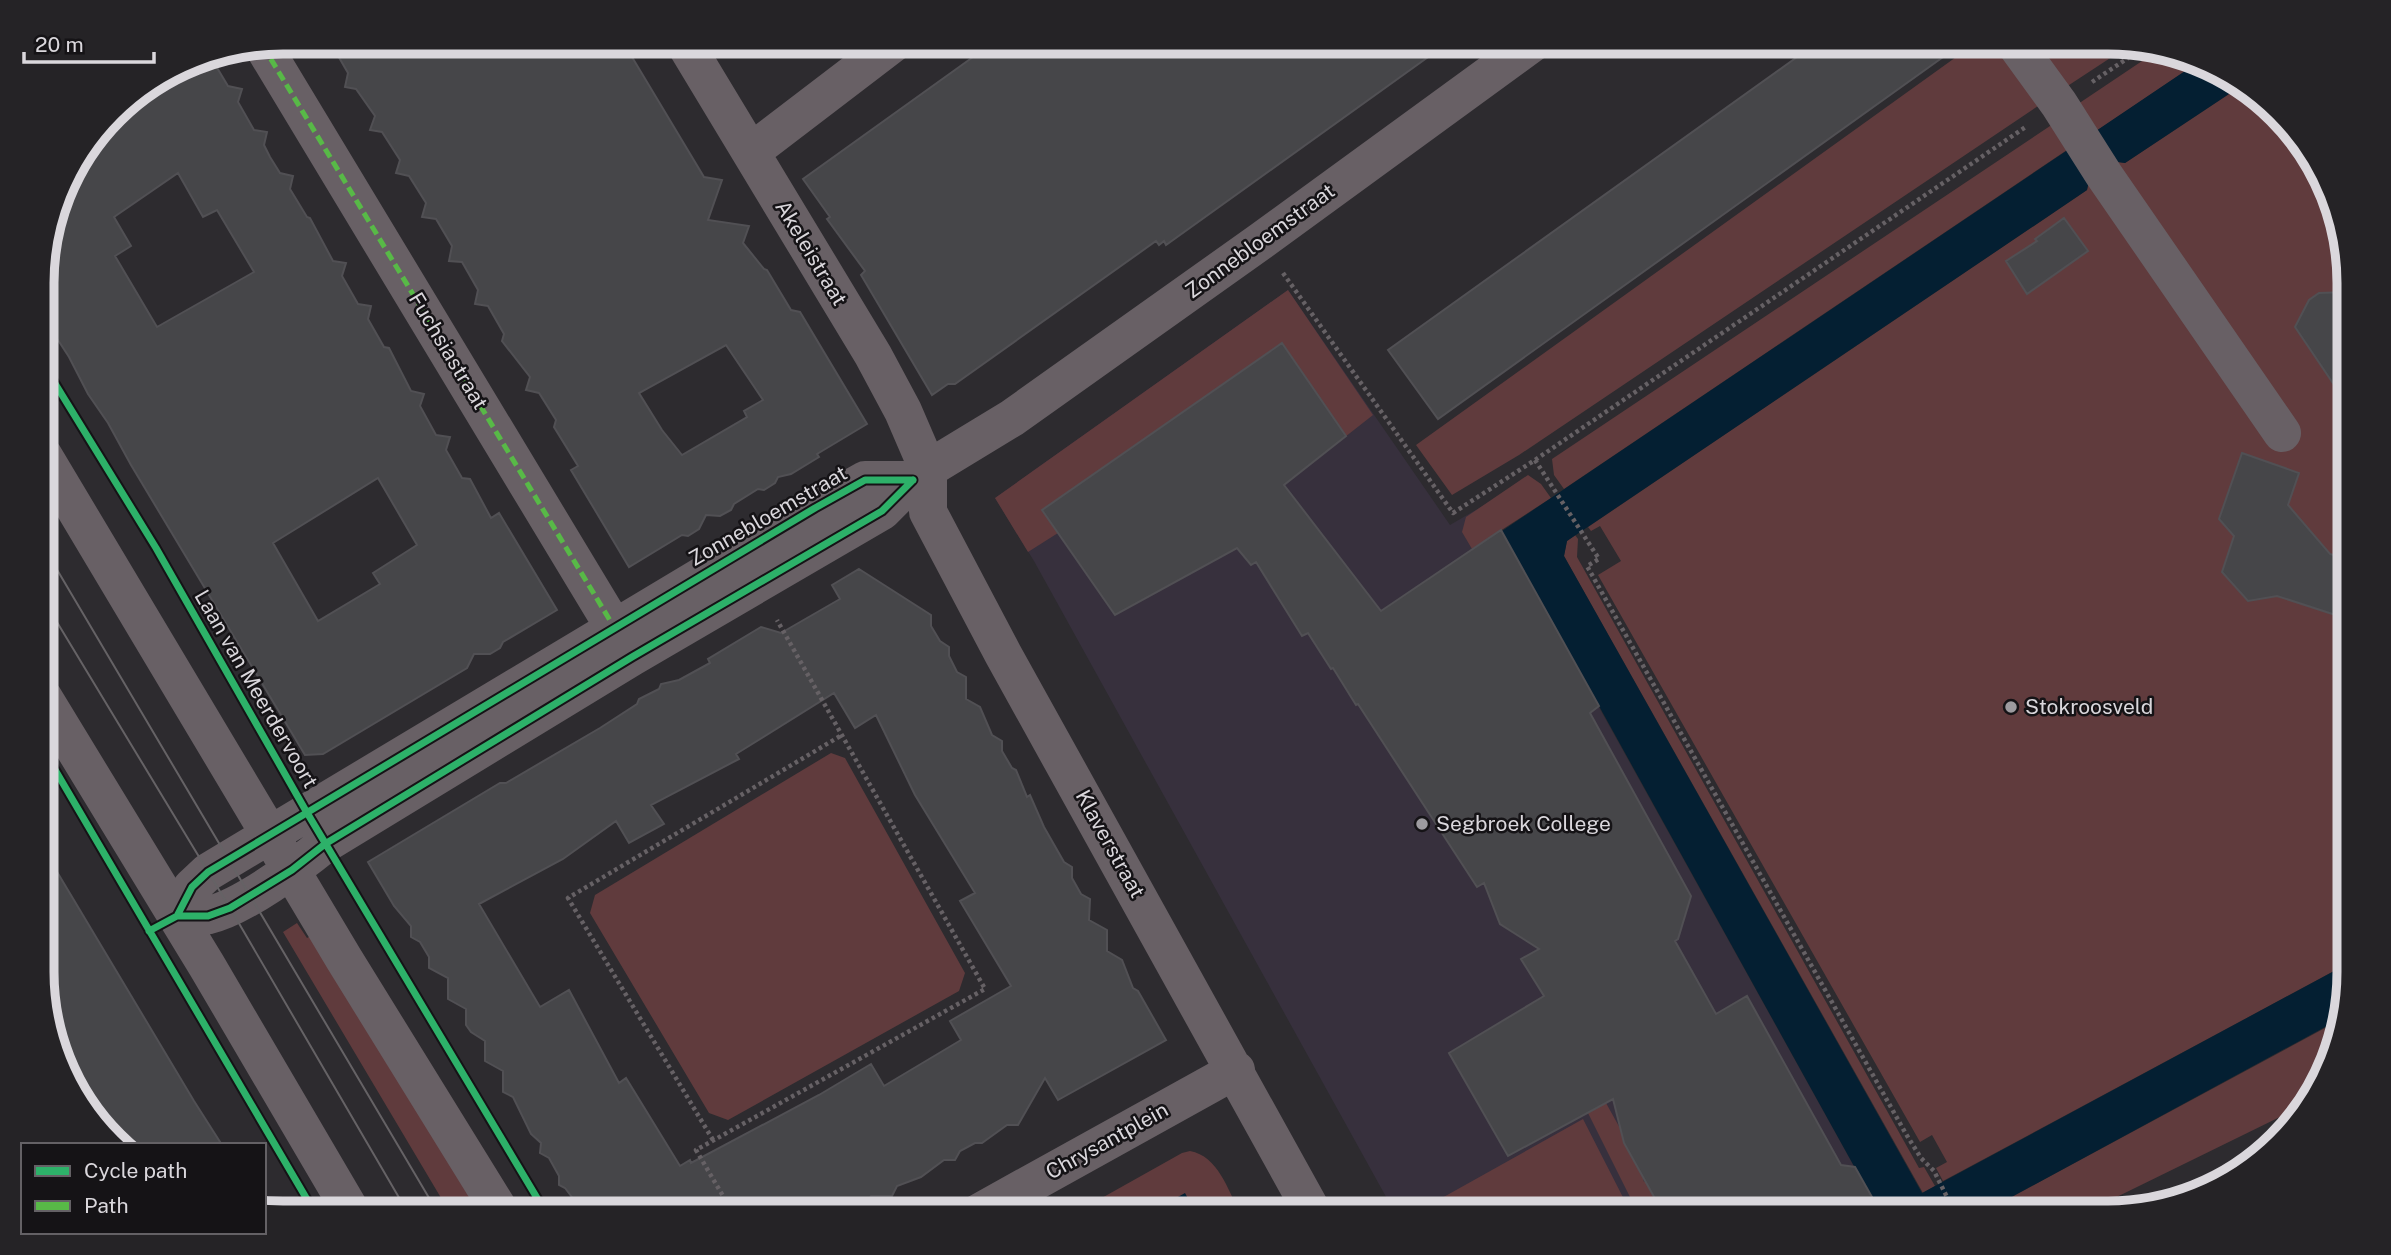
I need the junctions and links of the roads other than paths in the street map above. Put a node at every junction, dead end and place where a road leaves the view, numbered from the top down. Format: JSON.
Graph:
{"nodes":[{"id":1,"x":691,"y":54,"type":"edge"},
{"id":2,"x":879,"y":54,"type":"edge"},
{"id":3,"x":1518,"y":54,"type":"edge"},
{"id":4,"x":2022,"y":54,"type":"edge"},
{"id":5,"x":268,"y":55,"type":"edge"},
{"id":6,"x":751,"y":152,"type":"junction"},
{"id":7,"x":2282,"y":433,"type":"dead end"},
{"id":8,"x":55,"y":474,"type":"edge"},
{"id":9,"x":921,"y":475,"type":"junction"},
{"id":10,"x":623,"y":642,"type":"junction"},
{"id":11,"x":54,"y":716,"type":"edge"},
{"id":12,"x":271,"y":834,"type":"junction"},
{"id":13,"x":292,"y":870,"type":"junction"},
{"id":14,"x":177,"y":916,"type":"junction"},
{"id":15,"x":1236,"y":1070,"type":"junction"},
{"id":16,"x":1307,"y":1200,"type":"edge"},
{"id":17,"x":345,"y":1201,"type":"edge"},
{"id":18,"x":494,"y":1201,"type":"edge"},
{"id":19,"x":1000,"y":1201,"type":"edge"}],
"edges":[{"from":1,"to":6,"type":"street","name":"Akeleistraat"},
{"from":2,"to":6,"type":"street"},
{"from":3,"to":9,"type":"street","name":"Zonnebloemstraat"},
{"from":4,"to":7,"type":"street"},
{"from":5,"to":10,"type":"street","name":"Fuchsiastraat"},
{"from":6,"to":9,"type":"street","name":"Akeleistraat"},
{"from":8,"to":12,"type":"street"},
{"from":9,"to":10,"type":"street","name":"Zonnebloemstraat"},
{"from":9,"to":15,"type":"street","name":"Klaverstraat"},
{"from":10,"to":12,"type":"street","name":"Zonnebloemstraat"},
{"from":10,"to":13,"type":"street","name":"Zonnebloemstraat"},
{"from":11,"to":14,"type":"street"},
{"from":12,"to":13,"type":"street"},
{"from":12,"to":14,"type":"street","name":"Zonnebloemstraat"},
{"from":13,"to":14,"type":"street","name":"Zonnebloemstraat"},
{"from":13,"to":18,"type":"street"},
{"from":14,"to":17,"type":"street"},
{"from":15,"to":16,"type":"street","name":"Klaverstraat"},
{"from":15,"to":19,"type":"street","name":"Chrysantplein"}]}
